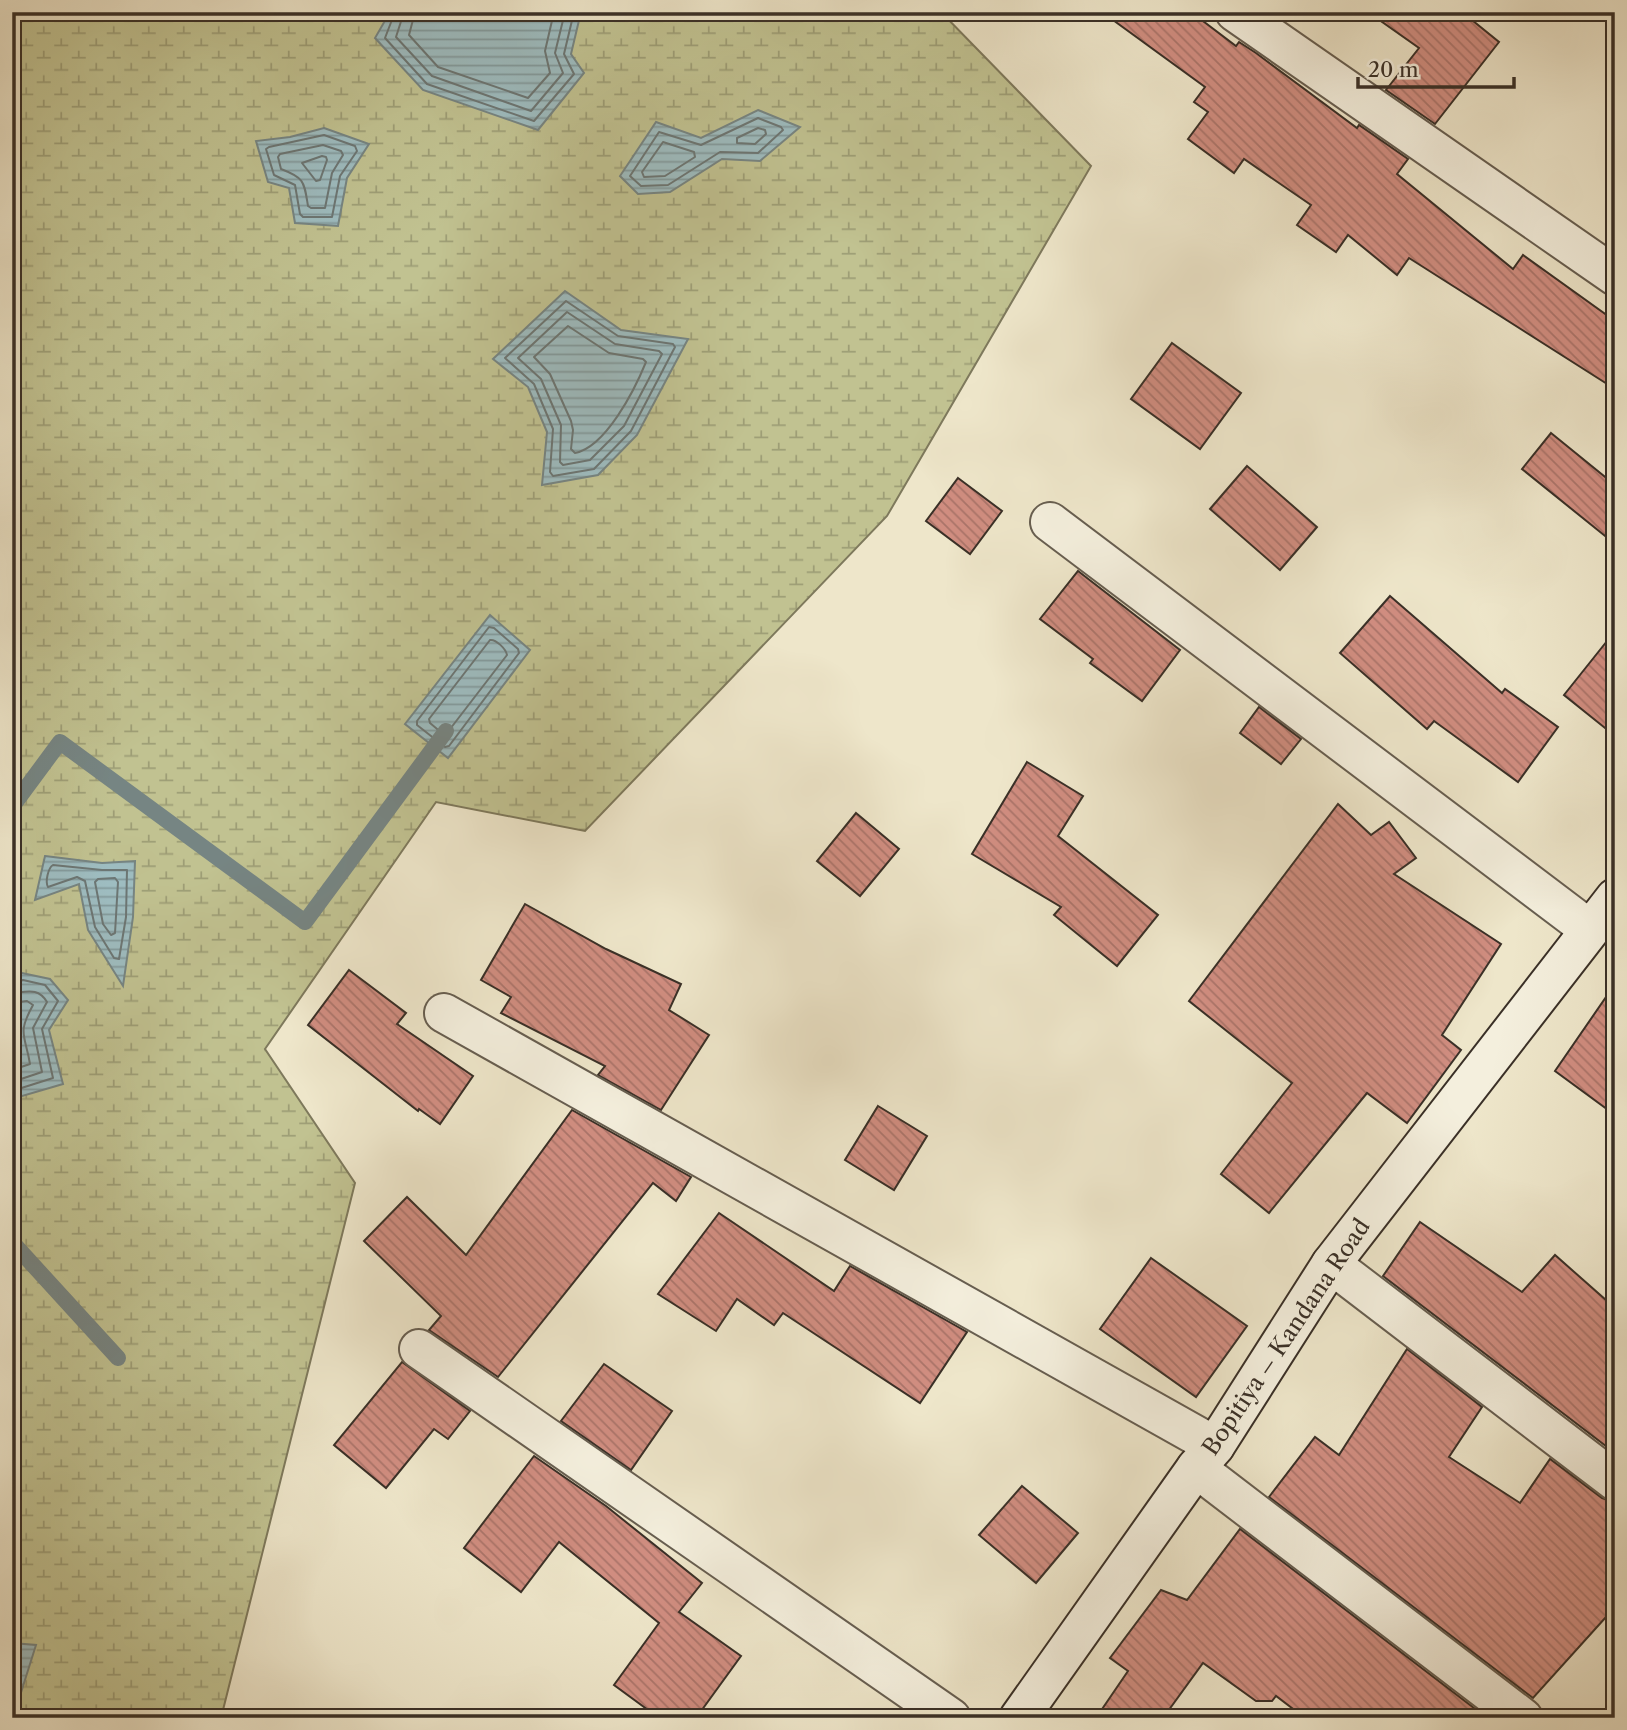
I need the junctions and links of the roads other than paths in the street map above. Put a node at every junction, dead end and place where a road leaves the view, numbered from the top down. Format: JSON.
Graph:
{"nodes":[{"id":1,"x":1235,"y":12,"type":"edge"},
{"id":2,"x":1615,"y":276,"type":"edge"},
{"id":3,"x":1049,"y":522,"type":"dead end"},
{"id":4,"x":1615,"y":898,"type":"edge"},
{"id":5,"x":1590,"y":929,"type":"junction"},
{"id":6,"x":444,"y":1013,"type":"dead end"},
{"id":7,"x":1331,"y":1264,"type":"junction"},
{"id":8,"x":419,"y":1349,"type":"dead end"},
{"id":9,"x":1205,"y":1457,"type":"junction"},
{"id":10,"x":1615,"y":1481,"type":"edge"},
{"id":11,"x":951,"y":1718,"type":"edge"},
{"id":12,"x":1019,"y":1718,"type":"edge"},
{"id":13,"x":1523,"y":1718,"type":"edge"}],
"edges":[{"from":1,"to":2,"type":"street"},
{"from":3,"to":5,"type":"street"},
{"from":4,"to":5,"type":"street","name":"Bopitiya – Kandana Road"},
{"from":5,"to":7,"type":"street","name":"Bopitiya – Kandana Road"},
{"from":6,"to":9,"type":"street"},
{"from":7,"to":9,"type":"street","name":"Bopitiya – Kandana Road"},
{"from":7,"to":10,"type":"street"},
{"from":8,"to":11,"type":"street"},
{"from":9,"to":12,"type":"street","name":"Bopitiya – Kandana Road"},
{"from":9,"to":13,"type":"street"}]}
